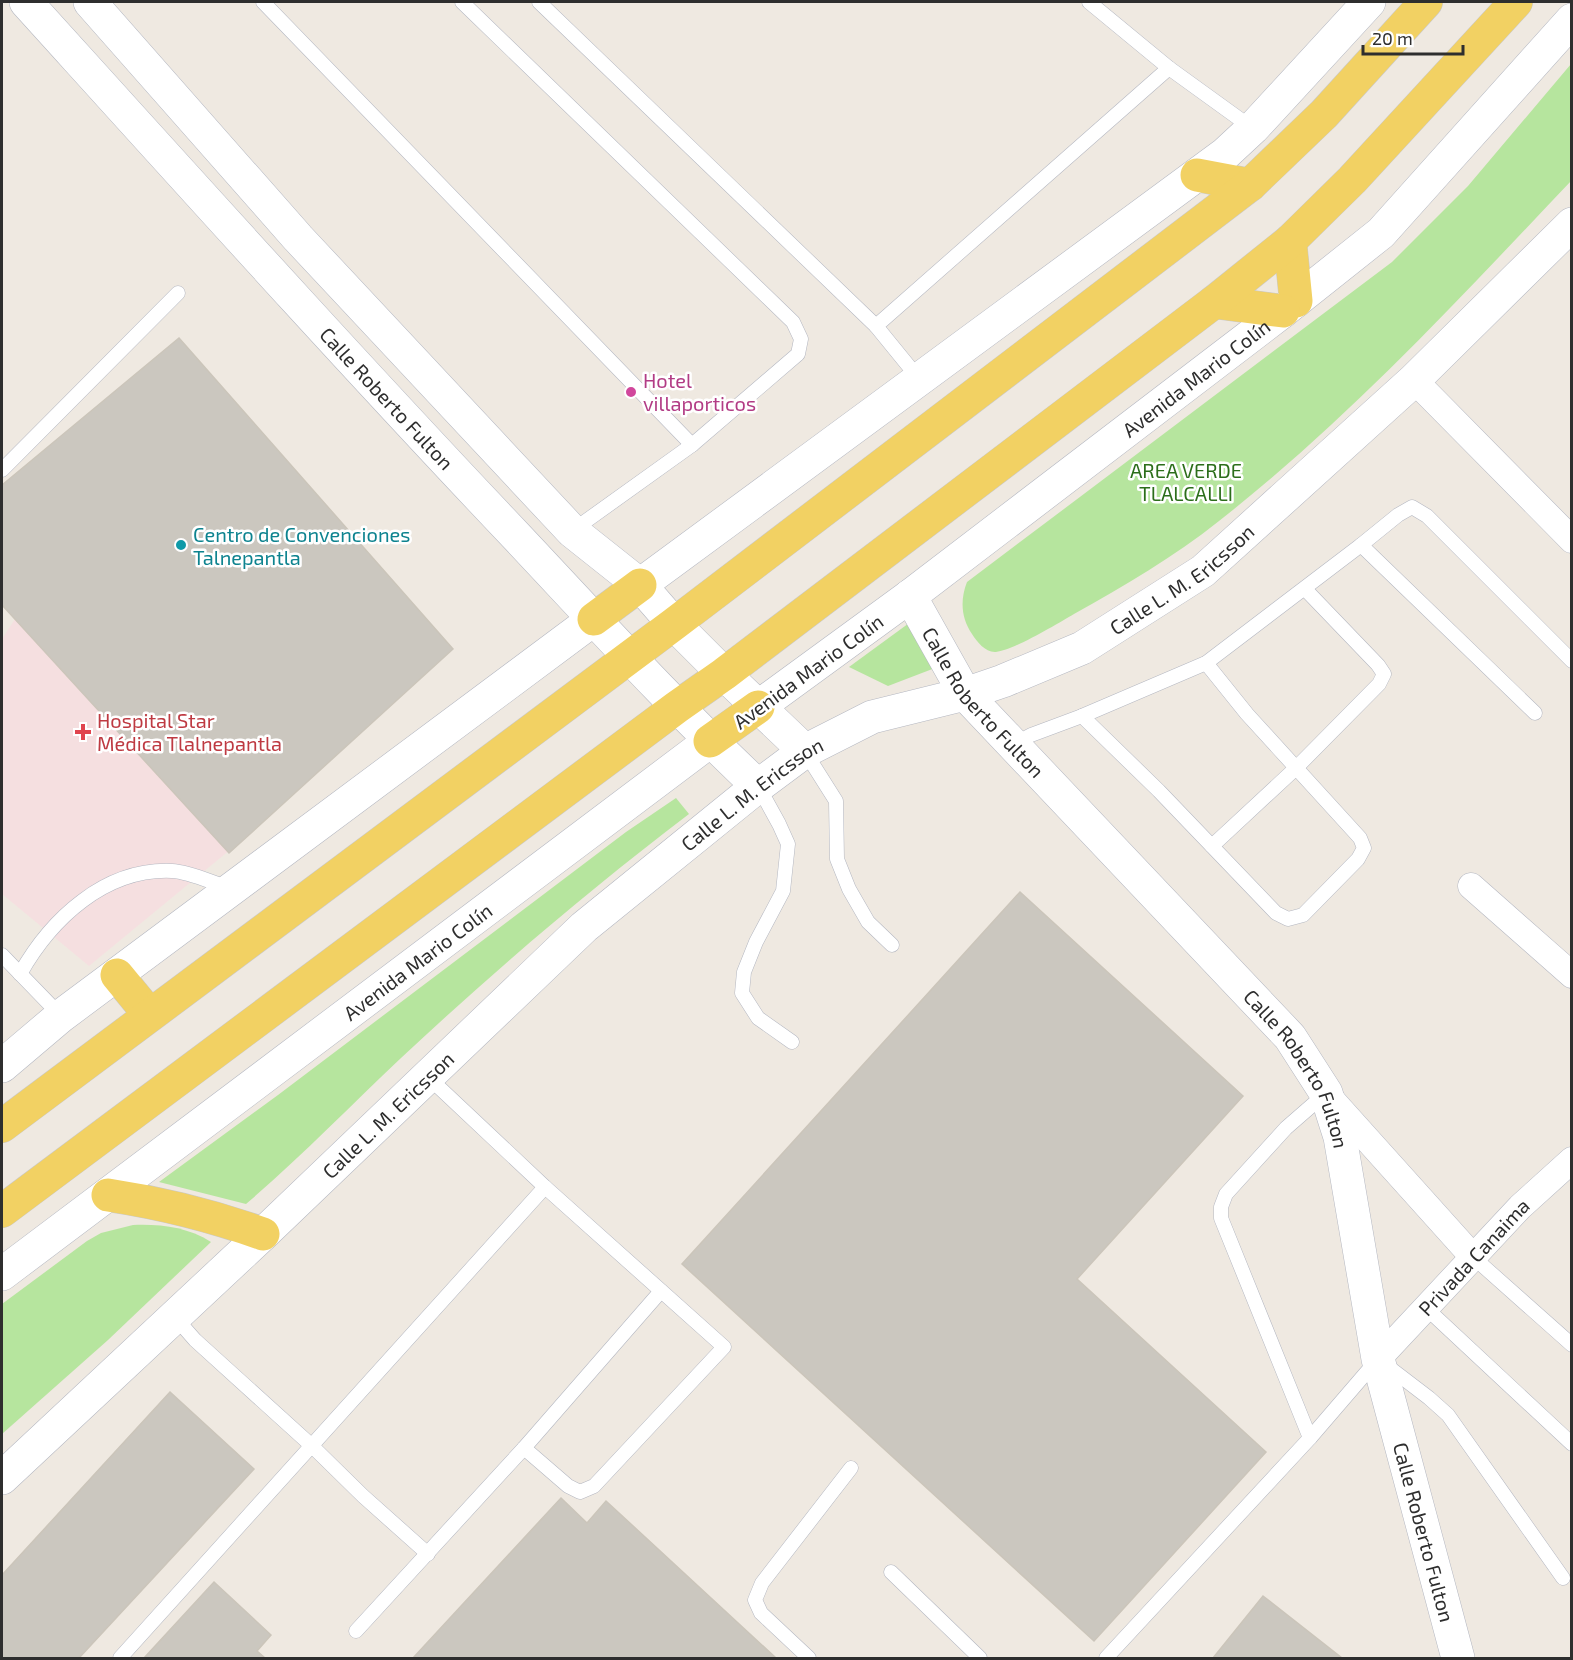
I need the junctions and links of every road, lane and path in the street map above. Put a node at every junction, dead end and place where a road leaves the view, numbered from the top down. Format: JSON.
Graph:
{"nodes":[{"id":1,"x":26,"y":2,"type":"edge"},
{"id":2,"x":90,"y":2,"type":"edge"},
{"id":3,"x":263,"y":2,"type":"edge"},
{"id":4,"x":462,"y":2,"type":"edge"},
{"id":5,"x":539,"y":2,"type":"edge"},
{"id":6,"x":1089,"y":2,"type":"edge"},
{"id":7,"x":1369,"y":2,"type":"edge"},
{"id":8,"x":1426,"y":2,"type":"edge"},
{"id":9,"x":1516,"y":2,"type":"edge"},
{"id":10,"x":1572,"y":20,"type":"edge"},
{"id":11,"x":1169,"y":69,"type":"junction"},
{"id":12,"x":1253,"y":129,"type":"junction"},
{"id":13,"x":1194,"y":178,"type":"junction"},
{"id":14,"x":1250,"y":185,"type":"junction"},
{"id":15,"x":1188,"y":232,"type":"junction"},
{"id":16,"x":1569,"y":233,"type":"edge"},
{"id":17,"x":298,"y":238,"type":"junction"},
{"id":18,"x":1290,"y":241,"type":"junction"},
{"id":19,"x":266,"y":267,"type":"junction"},
{"id":20,"x":178,"y":293,"type":"dead end"},
{"id":21,"x":1214,"y":302,"type":"junction"},
{"id":22,"x":1290,"y":306,"type":"junction"},
{"id":23,"x":876,"y":326,"type":"junction"},
{"id":24,"x":920,"y":380,"type":"junction"},
{"id":25,"x":1414,"y":380,"type":"junction"},
{"id":26,"x":692,"y":445,"type":"junction"},
{"id":27,"x":495,"y":448,"type":"junction"},
{"id":28,"x":2,"y":470,"type":"edge"},
{"id":29,"x":461,"y":478,"type":"junction"},
{"id":30,"x":573,"y":531,"type":"junction"},
{"id":31,"x":1572,"y":540,"type":"edge"},
{"id":32,"x":1361,"y":545,"type":"junction"},
{"id":33,"x":640,"y":585,"type":"junction"},
{"id":34,"x":1305,"y":589,"type":"junction"},
{"id":35,"x":910,"y":596,"type":"junction"},
{"id":36,"x":594,"y":619,"type":"junction"},
{"id":37,"x":674,"y":624,"type":"junction"},
{"id":38,"x":629,"y":656,"type":"junction"},
{"id":39,"x":1572,"y":661,"type":"edge"},
{"id":40,"x":1206,"y":663,"type":"junction"},
{"id":41,"x":724,"y":674,"type":"junction"},
{"id":42,"x":965,"y":694,"type":"junction"},
{"id":43,"x":677,"y":707,"type":"junction"},
{"id":44,"x":758,"y":707,"type":"junction"},
{"id":45,"x":1535,"y":712,"type":"dead end"},
{"id":46,"x":1082,"y":716,"type":"junction"},
{"id":47,"x":710,"y":741,"type":"junction"},
{"id":48,"x":1013,"y":744,"type":"junction"},
{"id":49,"x":805,"y":751,"type":"junction"},
{"id":50,"x":1296,"y":768,"type":"junction"},
{"id":51,"x":758,"y":786,"type":"junction"},
{"id":52,"x":1212,"y":846,"type":"junction"},
{"id":53,"x":1471,"y":886,"type":"dead end"},
{"id":54,"x":232,"y":889,"type":"junction"},
{"id":55,"x":892,"y":945,"type":"dead end"},
{"id":56,"x":2,"y":955,"type":"edge"},
{"id":57,"x":20,"y":974,"type":"junction"},
{"id":58,"x":117,"y":975,"type":"junction"},
{"id":59,"x":1572,"y":975,"type":"edge"},
{"id":60,"x":149,"y":1014,"type":"junction"},
{"id":61,"x":61,"y":1016,"type":"junction"},
{"id":62,"x":792,"y":1042,"type":"dead end"},
{"id":63,"x":2,"y":1066,"type":"edge"},
{"id":64,"x":427,"y":1076,"type":"junction"},
{"id":65,"x":1326,"y":1093,"type":"junction"},
{"id":66,"x":2,"y":1126,"type":"edge"},
{"id":67,"x":1572,"y":1160,"type":"edge"},
{"id":68,"x":545,"y":1186,"type":"junction"},
{"id":69,"x":108,"y":1195,"type":"junction"},
{"id":70,"x":2,"y":1211,"type":"edge"},
{"id":71,"x":263,"y":1234,"type":"junction"},
{"id":72,"x":1473,"y":1257,"type":"junction"},
{"id":73,"x":2,"y":1274,"type":"edge"},
{"id":74,"x":661,"y":1291,"type":"junction"},
{"id":75,"x":1425,"y":1307,"type":"junction"},
{"id":76,"x":174,"y":1316,"type":"junction"},
{"id":77,"x":1572,"y":1345,"type":"edge"},
{"id":78,"x":1378,"y":1359,"type":"junction"},
{"id":79,"x":1310,"y":1437,"type":"junction"},
{"id":80,"x":1572,"y":1444,"type":"edge"},
{"id":81,"x":312,"y":1446,"type":"junction"},
{"id":82,"x":524,"y":1448,"type":"junction"},
{"id":83,"x":851,"y":1468,"type":"dead end"},
{"id":84,"x":2,"y":1478,"type":"edge"},
{"id":85,"x":428,"y":1554,"type":"junction"},
{"id":86,"x":891,"y":1572,"type":"dead end"},
{"id":87,"x":1563,"y":1578,"type":"dead end"},
{"id":88,"x":356,"y":1631,"type":"dead end"},
{"id":89,"x":120,"y":1659,"type":"edge"},
{"id":90,"x":809,"y":1659,"type":"edge"},
{"id":91,"x":980,"y":1659,"type":"edge"},
{"id":92,"x":1106,"y":1659,"type":"edge"},
{"id":93,"x":1458,"y":1659,"type":"edge"}],
"edges":[{"from":1,"to":19,"type":"main road","name":"Calle Roberto Fulton"},
{"from":2,"to":17,"type":"main road"},
{"from":3,"to":26,"type":"lane"},
{"from":4,"to":26,"type":"lane"},
{"from":5,"to":23,"type":"lane"},
{"from":6,"to":11,"type":"lane"},
{"from":7,"to":12,"type":"main road"},
{"from":8,"to":14,"type":"main road"},
{"from":9,"to":18,"type":"main road"},
{"from":10,"to":22,"type":"main road","name":"Avenida Mario Colín"},
{"from":11,"to":12,"type":"lane"},
{"from":11,"to":23,"type":"lane"},
{"from":12,"to":13,"type":"main road"},
{"from":13,"to":14,"type":"main road"},
{"from":13,"to":15,"type":"main road"},
{"from":13,"to":24,"type":"main road"},
{"from":14,"to":15,"type":"main road"},
{"from":15,"to":37,"type":"main road"},
{"from":16,"to":25,"type":"main road","name":"Calle L. M. Ericsson"},
{"from":17,"to":19,"type":"main road"},
{"from":17,"to":27,"type":"main road"},
{"from":18,"to":21,"type":"main road"},
{"from":18,"to":22,"type":"main road"},
{"from":19,"to":29,"type":"main road","name":"Calle Roberto Fulton"},
{"from":20,"to":28,"type":"lane"},
{"from":21,"to":22,"type":"main road"},
{"from":21,"to":41,"type":"main road"},
{"from":22,"to":35,"type":"main road","name":"Avenida Mario Colín"},
{"from":23,"to":24,"type":"lane"},
{"from":24,"to":33,"type":"main road"},
{"from":25,"to":31,"type":"street"},
{"from":25,"to":42,"type":"main road","name":"Calle L. M. Ericsson"},
{"from":26,"to":30,"type":"lane"},
{"from":27,"to":29,"type":"main road"},
{"from":27,"to":30,"type":"main road"},
{"from":29,"to":36,"type":"main road","name":"Calle Roberto Fulton"},
{"from":30,"to":33,"type":"main road"},
{"from":32,"to":34,"type":"lane"},
{"from":32,"to":39,"type":"lane"},
{"from":32,"to":45,"type":"lane"},
{"from":33,"to":36,"type":"main road"},
{"from":33,"to":37,"type":"main road"},
{"from":34,"to":40,"type":"lane"},
{"from":34,"to":50,"type":"lane"},
{"from":35,"to":42,"type":"main road","name":"Calle Roberto Fulton"},
{"from":35,"to":44,"type":"main road","name":"Avenida Mario Colín"},
{"from":36,"to":38,"type":"main road","name":"Calle Roberto Fulton"},
{"from":36,"to":54,"type":"main road"},
{"from":37,"to":38,"type":"main road"},
{"from":37,"to":41,"type":"main road"},
{"from":38,"to":43,"type":"main road","name":"Calle Roberto Fulton"},
{"from":38,"to":60,"type":"main road"},
{"from":40,"to":46,"type":"lane"},
{"from":40,"to":50,"type":"lane"},
{"from":41,"to":43,"type":"main road"},
{"from":41,"to":44,"type":"main road"},
{"from":42,"to":48,"type":"main road","name":"Calle Roberto Fulton"},
{"from":42,"to":49,"type":"main road","name":"Calle L. M. Ericsson"},
{"from":43,"to":47,"type":"main road","name":"Calle Roberto Fulton"},
{"from":43,"to":70,"type":"main road"},
{"from":44,"to":47,"type":"main road","name":"Avenida Mario Colín"},
{"from":44,"to":49,"type":"main road"},
{"from":46,"to":48,"type":"lane"},
{"from":46,"to":52,"type":"lane"},
{"from":47,"to":51,"type":"main road","name":"Calle Roberto Fulton"},
{"from":47,"to":69,"type":"main road","name":"Avenida Mario Colín"},
{"from":48,"to":65,"type":"main road","name":"Calle Roberto Fulton"},
{"from":49,"to":51,"type":"main road","name":"Calle L. M. Ericsson"},
{"from":49,"to":55,"type":"lane"},
{"from":50,"to":52,"type":"lane"},
{"from":50,"to":52,"type":"lane"},
{"from":51,"to":62,"type":"lane"},
{"from":51,"to":64,"type":"main road","name":"Calle L. M. Ericsson"},
{"from":53,"to":59,"type":"street"},
{"from":54,"to":57,"type":"lane"},
{"from":54,"to":58,"type":"main road"},
{"from":56,"to":57,"type":"lane"},
{"from":57,"to":61,"type":"lane"},
{"from":58,"to":60,"type":"main road"},
{"from":58,"to":61,"type":"main road"},
{"from":60,"to":66,"type":"main road"},
{"from":61,"to":63,"type":"main road"},
{"from":64,"to":68,"type":"lane"},
{"from":64,"to":71,"type":"main road","name":"Calle L. M. Ericsson"},
{"from":65,"to":72,"type":"street"},
{"from":65,"to":78,"type":"main road","name":"Calle Roberto Fulton"},
{"from":65,"to":79,"type":"lane"},
{"from":67,"to":72,"type":"street","name":"Privada Canaima"},
{"from":68,"to":74,"type":"lane"},
{"from":68,"to":81,"type":"lane"},
{"from":69,"to":71,"type":"main road"},
{"from":69,"to":73,"type":"main road","name":"Avenida Mario Colín"},
{"from":71,"to":76,"type":"main road","name":"Calle L. M. Ericsson"},
{"from":72,"to":75,"type":"street","name":"Privada Canaima"},
{"from":72,"to":77,"type":"lane"},
{"from":74,"to":82,"type":"lane"},
{"from":74,"to":82,"type":"lane"},
{"from":75,"to":78,"type":"street","name":"Privada Canaima"},
{"from":75,"to":80,"type":"lane"},
{"from":76,"to":81,"type":"lane"},
{"from":76,"to":84,"type":"main road","name":"Calle L. M. Ericsson"},
{"from":78,"to":79,"type":"lane"},
{"from":78,"to":87,"type":"lane"},
{"from":78,"to":93,"type":"main road","name":"Calle Roberto Fulton"},
{"from":79,"to":92,"type":"lane"},
{"from":81,"to":85,"type":"lane"},
{"from":81,"to":89,"type":"lane"},
{"from":82,"to":85,"type":"lane"},
{"from":83,"to":90,"type":"lane"},
{"from":85,"to":88,"type":"lane"},
{"from":86,"to":91,"type":"lane"}]}
